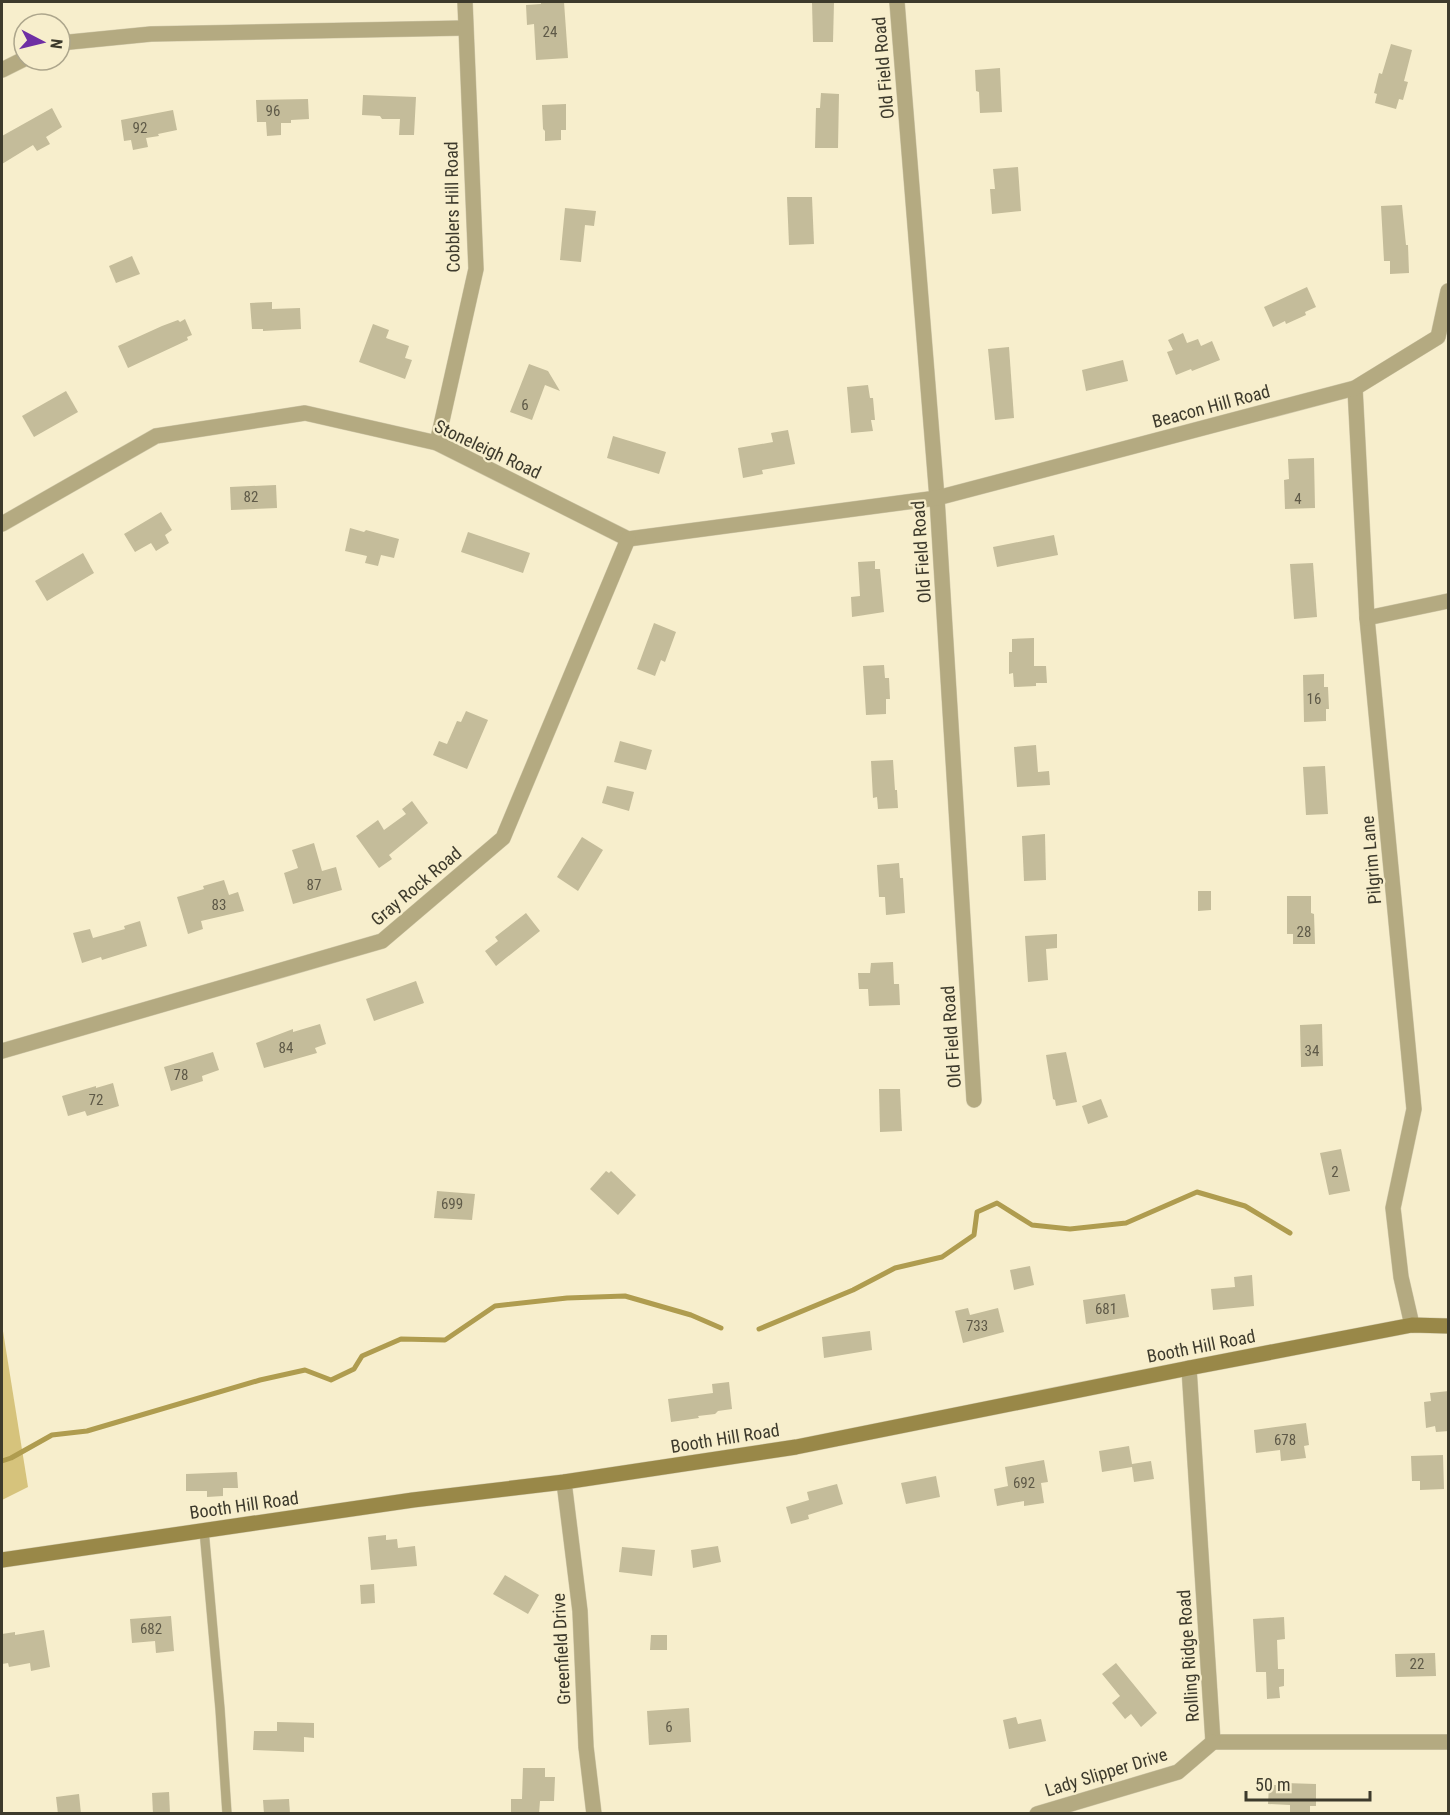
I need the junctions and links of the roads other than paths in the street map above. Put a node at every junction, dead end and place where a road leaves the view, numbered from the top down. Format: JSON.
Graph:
{"nodes":[{"id":1,"x":465,"y":2,"type":"edge"},
{"id":2,"x":897,"y":2,"type":"edge"},
{"id":3,"x":465,"y":28,"type":"junction"},
{"id":4,"x":72,"y":42,"type":"edge"},
{"id":5,"x":1449,"y":291,"type":"edge"},
{"id":6,"x":1355,"y":388,"type":"junction"},
{"id":7,"x":437,"y":443,"type":"junction"},
{"id":8,"x":937,"y":498,"type":"junction"},
{"id":9,"x":2,"y":524,"type":"edge"},
{"id":10,"x":628,"y":539,"type":"junction"},
{"id":11,"x":1449,"y":601,"type":"edge"},
{"id":12,"x":1367,"y":618,"type":"junction"},
{"id":13,"x":2,"y":1051,"type":"edge"},
{"id":14,"x":974,"y":1100,"type":"dead end"},
{"id":15,"x":1412,"y":1325,"type":"junction"},
{"id":16,"x":1449,"y":1326,"type":"edge"},
{"id":17,"x":1189,"y":1368,"type":"junction"},
{"id":18,"x":564,"y":1482,"type":"junction"},
{"id":19,"x":204,"y":1530,"type":"junction"},
{"id":20,"x":2,"y":1560,"type":"edge"},
{"id":21,"x":1449,"y":1742,"type":"edge"},
{"id":22,"x":1213,"y":1743,"type":"junction"},
{"id":23,"x":227,"y":1814,"type":"edge"},
{"id":24,"x":594,"y":1814,"type":"edge"},
{"id":25,"x":1037,"y":1814,"type":"edge"}],
"edges":[{"from":1,"to":3,"type":"street","name":"Cobblers Hill Road"},
{"from":2,"to":8,"type":"street","name":"Old Field Road"},
{"from":3,"to":4,"type":"street"},
{"from":3,"to":7,"type":"street","name":"Cobblers Hill Road"},
{"from":5,"to":6,"type":"street","name":"Beacon Hill Road"},
{"from":6,"to":8,"type":"street","name":"Beacon Hill Road"},
{"from":6,"to":12,"type":"street","name":"Pilgrim Lane"},
{"from":7,"to":9,"type":"street","name":"Stoneleigh Road"},
{"from":7,"to":10,"type":"street","name":"Stoneleigh Road"},
{"from":8,"to":10,"type":"street"},
{"from":8,"to":14,"type":"street","name":"Old Field Road"},
{"from":10,"to":13,"type":"street","name":"Gray Rock Road"},
{"from":11,"to":12,"type":"street"},
{"from":12,"to":15,"type":"street","name":"Pilgrim Lane"},
{"from":15,"to":16,"type":"street","name":"Booth Hill Road"},
{"from":15,"to":17,"type":"street","name":"Booth Hill Road"},
{"from":17,"to":18,"type":"street","name":"Booth Hill Road"},
{"from":17,"to":22,"type":"street","name":"Rolling Ridge Road"},
{"from":18,"to":19,"type":"street","name":"Booth Hill Road"},
{"from":18,"to":24,"type":"street","name":"Greenfield Drive"},
{"from":19,"to":20,"type":"street","name":"Booth Hill Road"},
{"from":19,"to":23,"type":"lane"},
{"from":21,"to":22,"type":"street","name":"Rolling Ridge Road"},
{"from":22,"to":25,"type":"street","name":"Lady Slipper Drive"}]}
